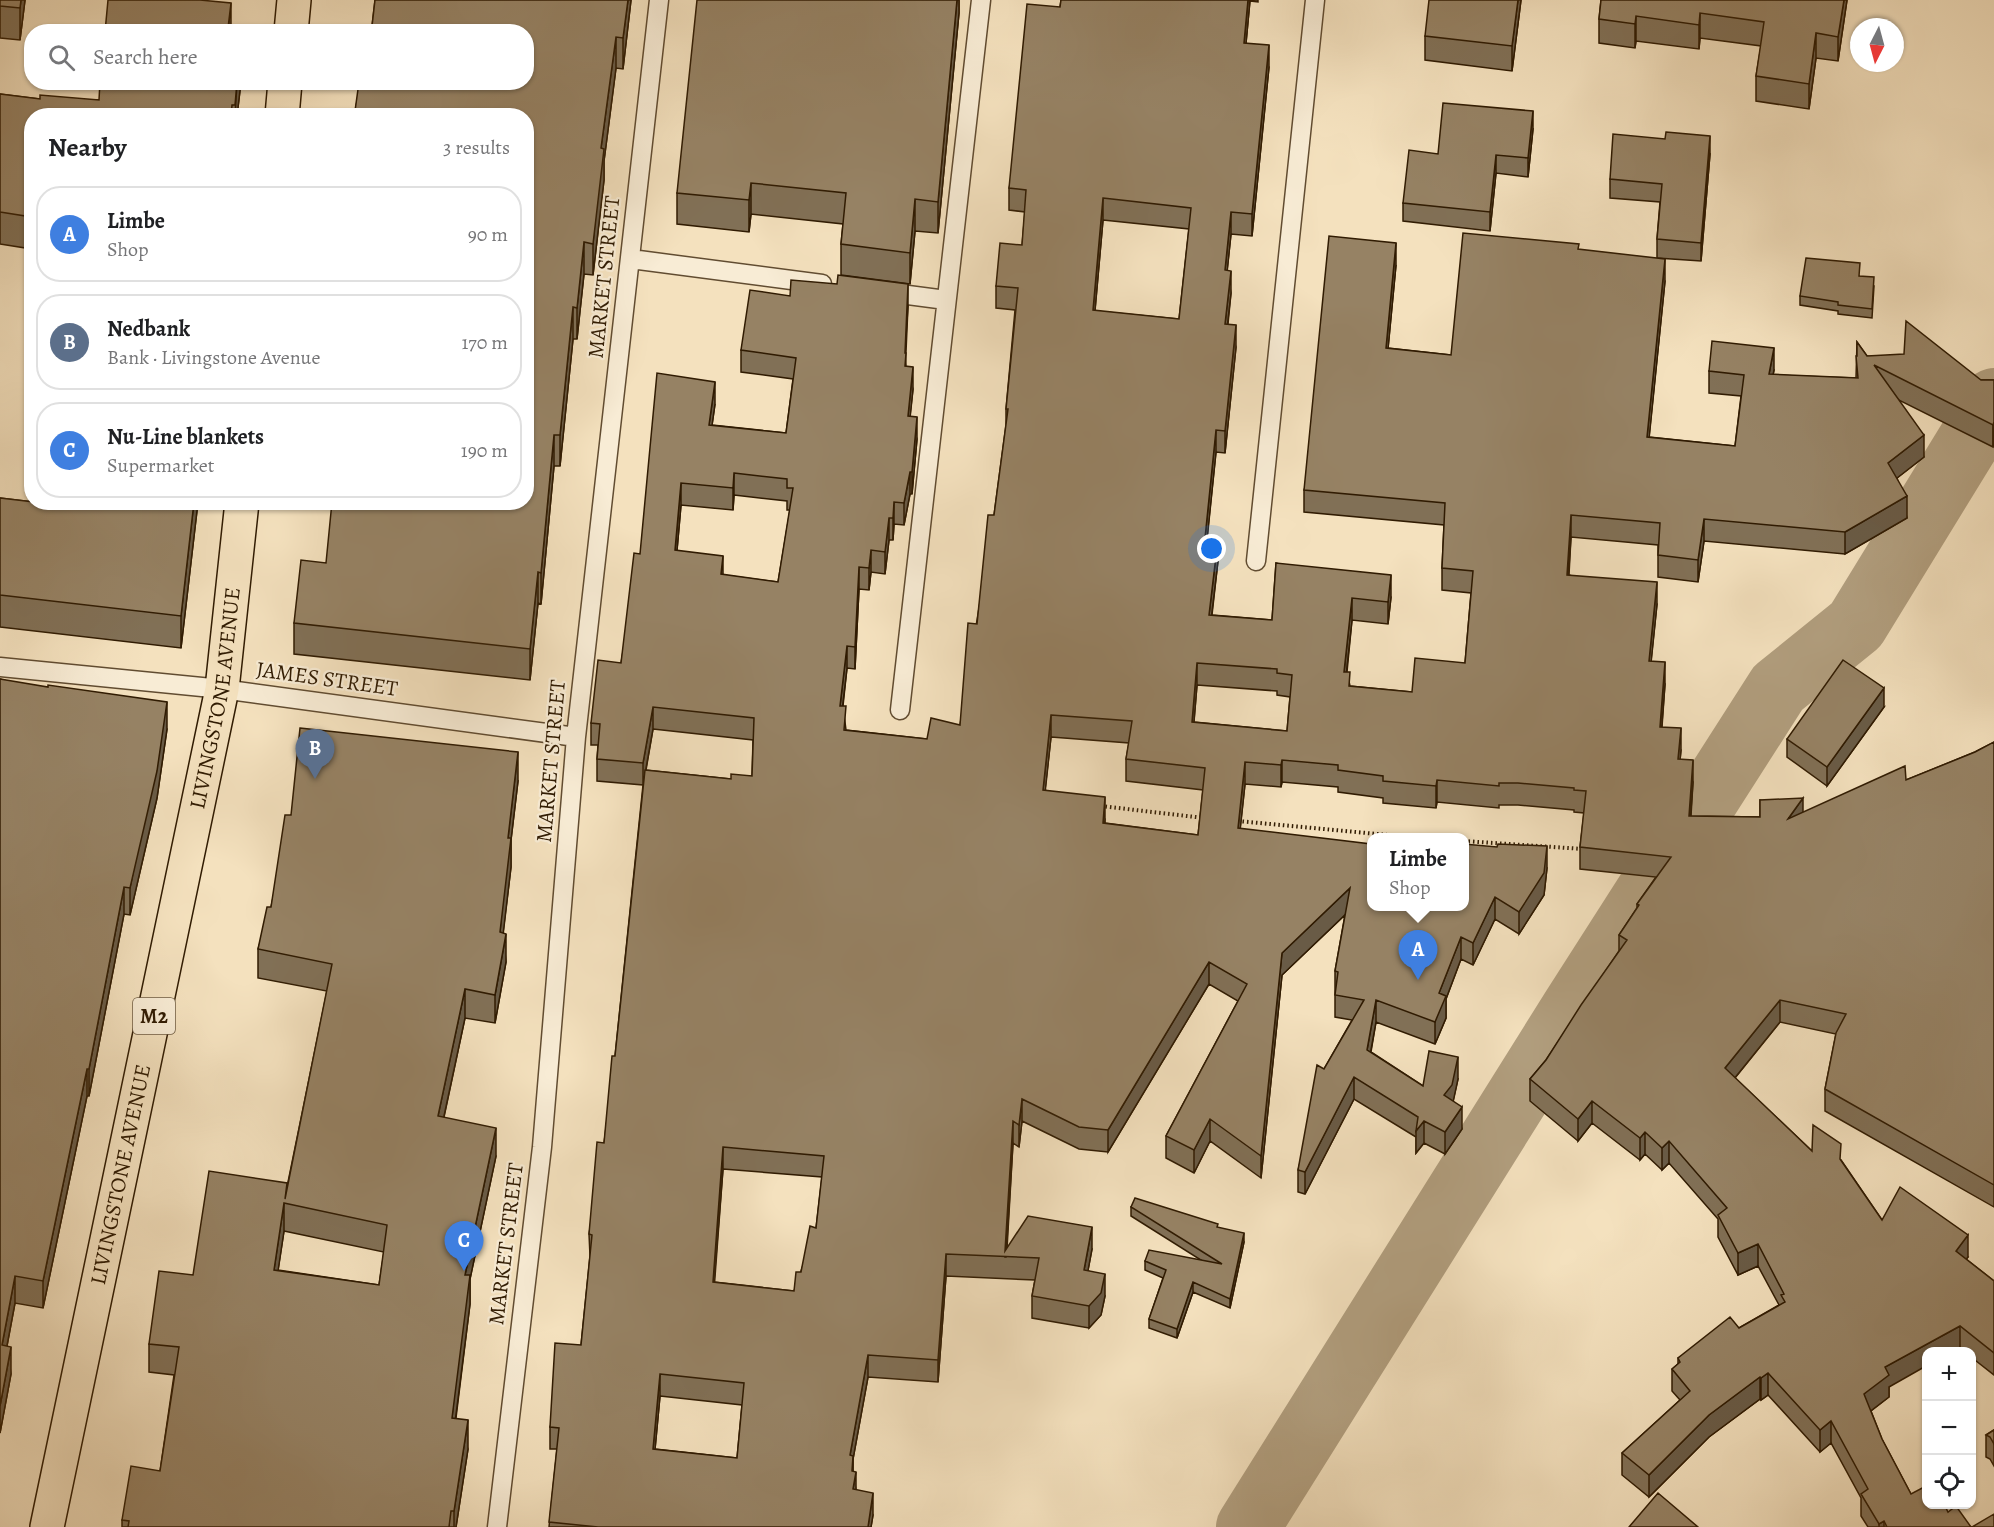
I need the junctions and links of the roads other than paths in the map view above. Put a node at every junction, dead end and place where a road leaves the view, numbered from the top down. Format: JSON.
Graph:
{"nodes":[{"id":1,"x":294,"y":0,"type":"edge"},
{"id":2,"x":659,"y":0,"type":"edge"},
{"id":3,"x":981,"y":0,"type":"edge"},
{"id":4,"x":1315,"y":0,"type":"edge"},
{"id":5,"x":292,"y":24,"type":"edge"},
{"id":6,"x":284,"y":90,"type":"edge"},
{"id":7,"x":283,"y":108,"type":"edge"},
{"id":8,"x":631,"y":259,"type":"junction"},
{"id":9,"x":841,"y":286,"type":"edge"},
{"id":10,"x":864,"y":290,"type":"edge"},
{"id":11,"x":946,"y":300,"type":"junction"},
{"id":12,"x":241,"y":510,"type":"edge"},
{"id":13,"x":1256,"y":561,"type":"dead end"},
{"id":14,"x":0,"y":668,"type":"edge"},
{"id":15,"x":222,"y":689,"type":"junction"},
{"id":16,"x":900,"y":710,"type":"dead end"},
{"id":17,"x":576,"y":736,"type":"junction"},
{"id":18,"x":47,"y":1527,"type":"edge"},
{"id":19,"x":497,"y":1527,"type":"edge"}],
"edges":[{"from":1,"to":5,"type":"highway"},
{"from":2,"to":8,"type":"lane","name":"MARKET STREET"},
{"from":3,"to":11,"type":"lane"},
{"from":4,"to":13,"type":"lane"},
{"from":6,"to":7,"type":"highway"},
{"from":8,"to":9,"type":"lane"},
{"from":8,"to":17,"type":"lane","name":"MARKET STREET"},
{"from":10,"to":11,"type":"lane"},
{"from":11,"to":16,"type":"lane"},
{"from":12,"to":15,"type":"highway","name":"LIVINGSTONE AVENUE","number":"M2"},
{"from":14,"to":15,"type":"lane","name":"JAMES STREET"},
{"from":15,"to":17,"type":"lane","name":"JAMES STREET"},
{"from":15,"to":18,"type":"highway","name":"LIVINGSTONE AVENUE","number":"M2"},
{"from":17,"to":19,"type":"lane","name":"MARKET STREET"}]}
